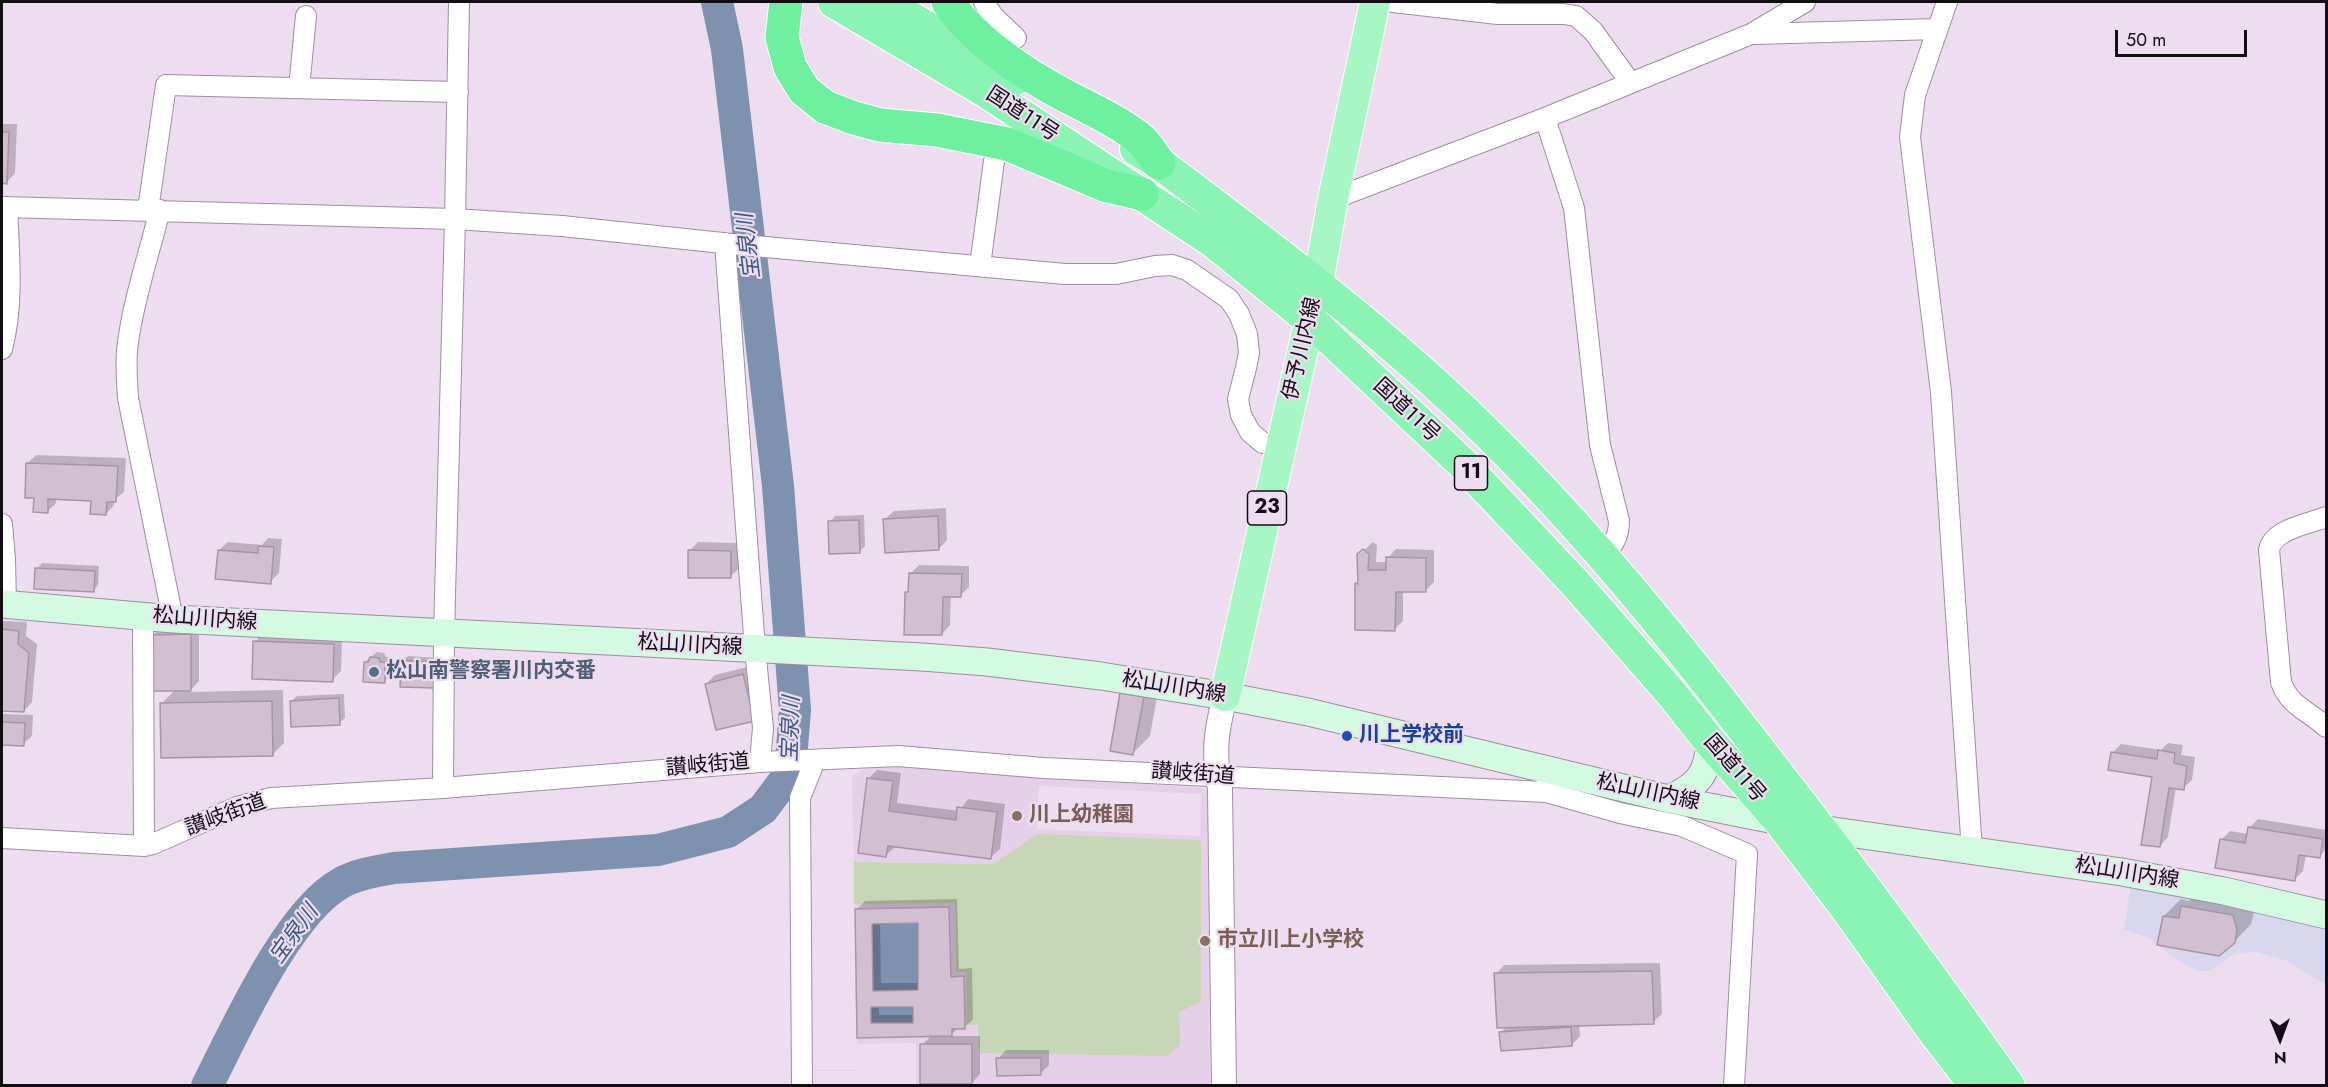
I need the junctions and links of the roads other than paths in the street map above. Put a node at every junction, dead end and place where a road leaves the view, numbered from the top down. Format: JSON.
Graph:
{"nodes":[{"id":1,"x":459,"y":2,"type":"edge"},
{"id":2,"x":834,"y":2,"type":"edge"},
{"id":3,"x":884,"y":2,"type":"edge"},
{"id":4,"x":948,"y":2,"type":"edge"},
{"id":5,"x":984,"y":2,"type":"edge"},
{"id":6,"x":1376,"y":2,"type":"edge"},
{"id":7,"x":1392,"y":2,"type":"edge"},
{"id":8,"x":1805,"y":2,"type":"edge"},
{"id":9,"x":1947,"y":2,"type":"edge"},
{"id":10,"x":785,"y":4,"type":"edge"},
{"id":11,"x":306,"y":16,"type":"dead end"},
{"id":12,"x":1937,"y":29,"type":"junction"},
{"id":13,"x":1751,"y":34,"type":"junction"},
{"id":14,"x":1016,"y":38,"type":"dead end"},
{"id":15,"x":1630,"y":82,"type":"junction"},
{"id":16,"x":299,"y":88,"type":"junction"},
{"id":17,"x":458,"y":92,"type":"junction"},
{"id":18,"x":1545,"y":118,"type":"junction"},
{"id":19,"x":994,"y":161,"type":"dead end"},
{"id":20,"x":1159,"y":163,"type":"junction"},
{"id":21,"x":1142,"y":194,"type":"junction"},
{"id":22,"x":1333,"y":199,"type":"junction"},
{"id":23,"x":4,"y":207,"type":"edge"},
{"id":24,"x":154,"y":210,"type":"junction"},
{"id":25,"x":454,"y":219,"type":"junction"},
{"id":26,"x":729,"y":244,"type":"junction"},
{"id":27,"x":980,"y":266,"type":"junction"},
{"id":28,"x":1318,"y":284,"type":"junction"},
{"id":29,"x":1310,"y":320,"type":"junction"},
{"id":30,"x":2,"y":349,"type":"edge"},
{"id":31,"x":1280,"y":446,"type":"junction"},
{"id":32,"x":2326,"y":517,"type":"edge"},
{"id":33,"x":2,"y":524,"type":"edge"},
{"id":34,"x":1602,"y":556,"type":"junction"},
{"id":35,"x":4,"y":604,"type":"edge"},
{"id":36,"x":142,"y":616,"type":"junction"},
{"id":37,"x":173,"y":619,"type":"junction"},
{"id":38,"x":444,"y":634,"type":"junction"},
{"id":39,"x":761,"y":650,"type":"junction"},
{"id":40,"x":1225,"y":696,"type":"junction"},
{"id":41,"x":2326,"y":727,"type":"edge"},
{"id":42,"x":1710,"y":742,"type":"junction"},
{"id":43,"x":812,"y":760,"type":"junction"},
{"id":44,"x":763,"y":762,"type":"junction"},
{"id":45,"x":1218,"y":776,"type":"junction"},
{"id":46,"x":1548,"y":781,"type":"junction"},
{"id":47,"x":443,"y":788,"type":"junction"},
{"id":48,"x":1669,"y":799,"type":"junction"},
{"id":49,"x":1778,"y":819,"type":"junction"},
{"id":50,"x":1820,"y":829,"type":"junction"},
{"id":51,"x":2,"y":838,"type":"edge"},
{"id":52,"x":144,"y":846,"type":"junction"},
{"id":53,"x":1972,"y":851,"type":"junction"},
{"id":54,"x":2326,"y":913,"type":"edge"},
{"id":55,"x":802,"y":1086,"type":"edge"},
{"id":56,"x":1224,"y":1086,"type":"edge"},
{"id":57,"x":1734,"y":1086,"type":"edge"},
{"id":58,"x":1976,"y":1086,"type":"edge"},
{"id":59,"x":2009,"y":1086,"type":"edge"}],
"edges":[{"from":1,"to":17,"type":"street"},
{"from":2,"to":21,"type":"highway","name":"国道11号","number":"11"},
{"from":3,"to":20,"type":"highway","name":"国道11号","number":"11"},
{"from":4,"to":20,"type":"highway"},
{"from":5,"to":14,"type":"street"},
{"from":6,"to":22,"type":"main road","name":"伊予川内線","number":"23"},
{"from":7,"to":15,"type":"street"},
{"from":8,"to":13,"type":"street"},
{"from":9,"to":12,"type":"street"},
{"from":10,"to":21,"type":"highway"},
{"from":11,"to":16,"type":"street"},
{"from":12,"to":13,"type":"street"},
{"from":12,"to":53,"type":"street"},
{"from":13,"to":15,"type":"street"},
{"from":15,"to":18,"type":"street"},
{"from":16,"to":17,"type":"street"},
{"from":16,"to":24,"type":"street"},
{"from":17,"to":25,"type":"street"},
{"from":18,"to":22,"type":"street"},
{"from":18,"to":34,"type":"street"},
{"from":19,"to":27,"type":"street"},
{"from":20,"to":28,"type":"highway","name":"国道11号","number":"11"},
{"from":21,"to":29,"type":"highway","name":"国道11号","number":"11"},
{"from":22,"to":28,"type":"main road","name":"伊予川内線","number":"23"},
{"from":23,"to":24,"type":"street"},
{"from":23,"to":30,"type":"street"},
{"from":24,"to":25,"type":"street"},
{"from":24,"to":37,"type":"street"},
{"from":25,"to":26,"type":"street"},
{"from":25,"to":38,"type":"street"},
{"from":26,"to":27,"type":"street"},
{"from":26,"to":39,"type":"street"},
{"from":27,"to":31,"type":"street"},
{"from":28,"to":29,"type":"main road","name":"伊予川内線","number":"23"},
{"from":28,"to":34,"type":"highway","name":"国道11号","number":"11"},
{"from":29,"to":31,"type":"main road","name":"伊予川内線","number":"23"},
{"from":29,"to":42,"type":"highway","name":"国道11号","number":"11"},
{"from":31,"to":40,"type":"main road","name":"伊予川内線","number":"23"},
{"from":32,"to":41,"type":"street"},
{"from":33,"to":35,"type":"street"},
{"from":34,"to":50,"type":"highway","name":"国道11号","number":"11"},
{"from":35,"to":36,"type":"main road","name":"松山川内線"},
{"from":36,"to":37,"type":"main road","name":"松山川内線"},
{"from":36,"to":52,"type":"street"},
{"from":37,"to":38,"type":"main road","name":"松山川内線"},
{"from":38,"to":39,"type":"main road","name":"松山川内線"},
{"from":38,"to":47,"type":"street"},
{"from":39,"to":40,"type":"main road","name":"松山川内線"},
{"from":39,"to":44,"type":"street"},
{"from":40,"to":45,"type":"street"},
{"from":40,"to":46,"type":"main road","name":"松山川内線"},
{"from":42,"to":48,"type":"main road"},
{"from":42,"to":49,"type":"highway","name":"国道11号","number":"11"},
{"from":43,"to":44,"type":"street","name":"讃岐街道"},
{"from":43,"to":45,"type":"street","name":"讃岐街道"},
{"from":43,"to":55,"type":"street"},
{"from":44,"to":47,"type":"street","name":"讃岐街道"},
{"from":45,"to":46,"type":"street","name":"讃岐街道"},
{"from":45,"to":56,"type":"street"},
{"from":46,"to":48,"type":"main road","name":"松山川内線"},
{"from":46,"to":57,"type":"street","name":"讃岐街道"},
{"from":47,"to":52,"type":"street","name":"讃岐街道"},
{"from":48,"to":49,"type":"main road","name":"松山川内線"},
{"from":49,"to":50,"type":"main road","name":"松山川内線"},
{"from":49,"to":58,"type":"highway","name":"国道11号","number":"11"},
{"from":50,"to":53,"type":"main road","name":"松山川内線"},
{"from":50,"to":59,"type":"highway","name":"国道11号","number":"11"},
{"from":51,"to":52,"type":"street","name":"讃岐街道"},
{"from":53,"to":54,"type":"main road","name":"松山川内線"}]}
